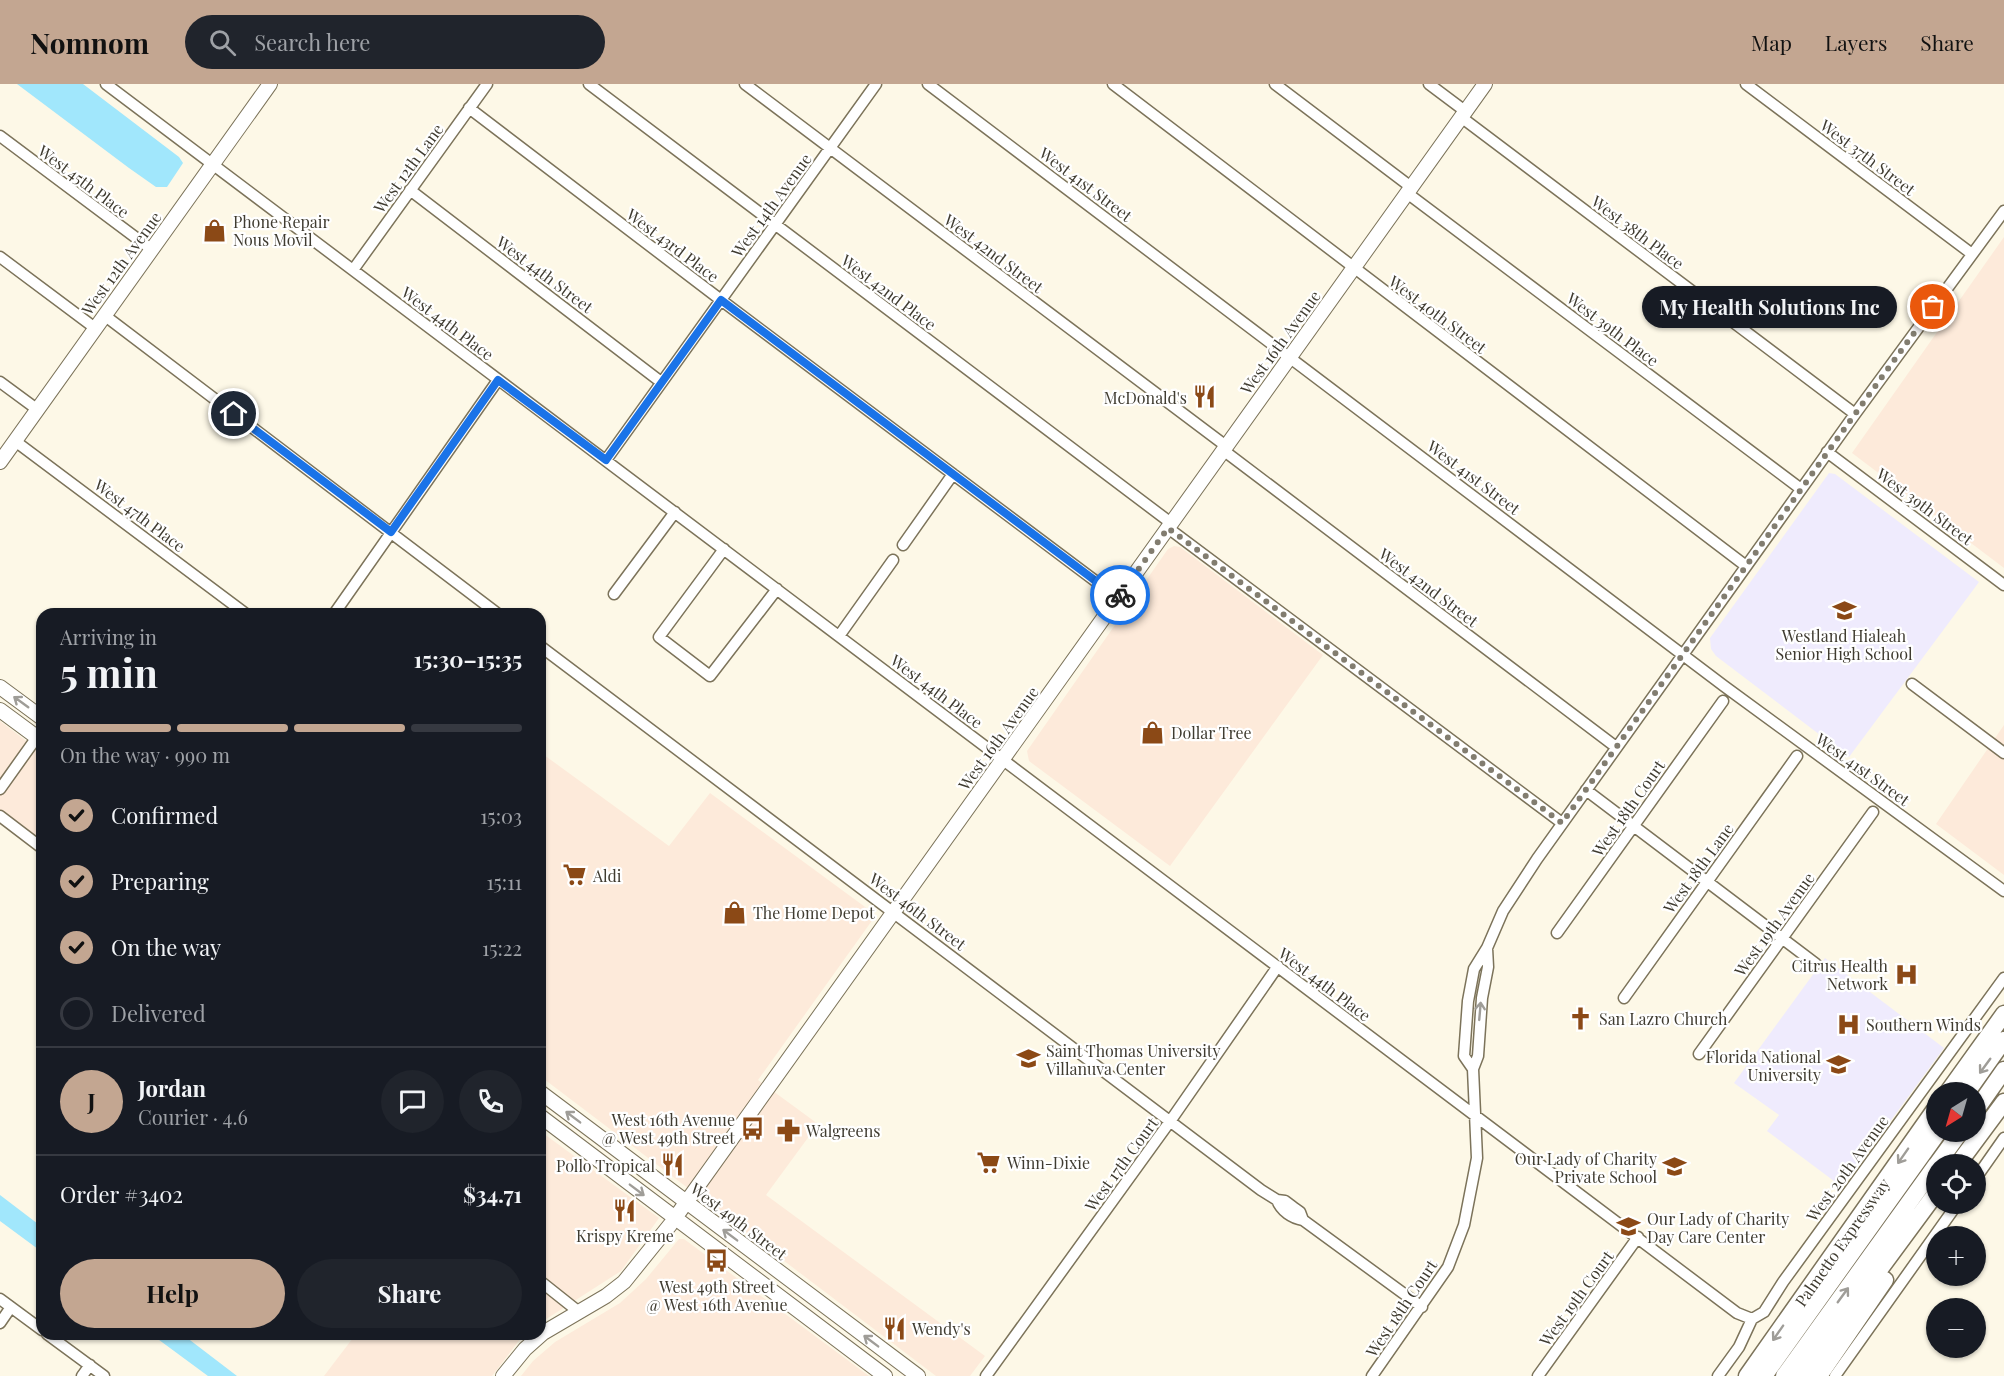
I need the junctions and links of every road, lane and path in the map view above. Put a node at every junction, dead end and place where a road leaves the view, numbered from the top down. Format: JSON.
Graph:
{"nodes":[{"id":1,"x":106,"y":84,"type":"edge"},
{"id":2,"x":270,"y":84,"type":"edge"},
{"id":3,"x":487,"y":84,"type":"edge"},
{"id":4,"x":589,"y":84,"type":"edge"},
{"id":5,"x":745,"y":84,"type":"edge"},
{"id":6,"x":876,"y":84,"type":"edge"},
{"id":7,"x":928,"y":84,"type":"edge"},
{"id":8,"x":1113,"y":84,"type":"edge"},
{"id":9,"x":1275,"y":84,"type":"edge"},
{"id":10,"x":1429,"y":84,"type":"edge"},
{"id":11,"x":1485,"y":84,"type":"edge"},
{"id":12,"x":1746,"y":84,"type":"edge"},
{"id":13,"x":469,"y":108,"type":"junction"},
{"id":14,"x":1463,"y":114,"type":"junction"},
{"id":15,"x":0,"y":136,"type":"edge"},
{"id":16,"x":830,"y":148,"type":"junction"},
{"id":17,"x":213,"y":165,"type":"junction"},
{"id":18,"x":410,"y":190,"type":"junction"},
{"id":19,"x":1409,"y":190,"type":"junction"},
{"id":20,"x":2004,"y":212,"type":"edge"},
{"id":21,"x":775,"y":225,"type":"junction"},
{"id":22,"x":151,"y":249,"type":"junction"},
{"id":23,"x":1972,"y":254,"type":"junction"},
{"id":24,"x":0,"y":257,"type":"edge"},
{"id":25,"x":1354,"y":268,"type":"junction"},
{"id":26,"x":353,"y":270,"type":"junction"},
{"id":27,"x":721,"y":300,"type":"junction"},
{"id":28,"x":104,"y":315,"type":"junction"},
{"id":29,"x":94,"y":328,"type":"junction"},
{"id":30,"x":1290,"y":356,"type":"junction"},
{"id":31,"x":498,"y":380,"type":"junction"},
{"id":32,"x":0,"y":382,"type":"edge"},
{"id":33,"x":662,"y":382,"type":"junction"},
{"id":34,"x":38,"y":410,"type":"junction"},
{"id":35,"x":1855,"y":414,"type":"junction"},
{"id":36,"x":15,"y":441,"type":"junction"},
{"id":37,"x":1225,"y":448,"type":"junction"},
{"id":38,"x":1827,"y":452,"type":"junction"},
{"id":39,"x":606,"y":460,"type":"junction"},
{"id":40,"x":0,"y":462,"type":"edge"},
{"id":41,"x":953,"y":474,"type":"junction"},
{"id":42,"x":1801,"y":489,"type":"junction"},
{"id":43,"x":675,"y":512,"type":"junction"},
{"id":44,"x":1169,"y":526,"type":"junction"},
{"id":45,"x":391,"y":532,"type":"junction"},
{"id":46,"x":903,"y":545,"type":"dead end"},
{"id":47,"x":724,"y":549,"type":"junction"},
{"id":48,"x":893,"y":560,"type":"dead end"},
{"id":49,"x":1746,"y":566,"type":"junction"},
{"id":50,"x":2004,"y":585,"type":"edge"},
{"id":51,"x":777,"y":589,"type":"junction"},
{"id":52,"x":614,"y":594,"type":"dead end"},
{"id":53,"x":1118,"y":598,"type":"junction"},
{"id":54,"x":238,"y":608,"type":"edge"},
{"id":55,"x":338,"y":608,"type":"edge"},
{"id":56,"x":490,"y":608,"type":"edge"},
{"id":57,"x":839,"y":636,"type":"junction"},
{"id":58,"x":546,"y":651,"type":"edge"},
{"id":59,"x":1683,"y":654,"type":"junction"},
{"id":60,"x":1912,"y":684,"type":"dead end"},
{"id":61,"x":0,"y":687,"type":"edge"},
{"id":62,"x":1723,"y":700,"type":"dead end"},
{"id":63,"x":0,"y":710,"type":"edge"},
{"id":64,"x":36,"y":714,"type":"edge"},
{"id":65,"x":36,"y":733,"type":"edge"},
{"id":66,"x":36,"y":741,"type":"edge"},
{"id":67,"x":1616,"y":747,"type":"junction"},
{"id":68,"x":2004,"y":753,"type":"edge"},
{"id":69,"x":1797,"y":756,"type":"dead end"},
{"id":70,"x":1003,"y":759,"type":"junction"},
{"id":71,"x":0,"y":789,"type":"edge"},
{"id":72,"x":1586,"y":790,"type":"junction"},
{"id":73,"x":1873,"y":812,"type":"dead end"},
{"id":74,"x":0,"y":816,"type":"edge"},
{"id":75,"x":1562,"y":823,"type":"junction"},
{"id":76,"x":1634,"y":825,"type":"junction"},
{"id":77,"x":36,"y":843,"type":"edge"},
{"id":78,"x":1707,"y":882,"type":"junction"},
{"id":79,"x":2004,"y":891,"type":"edge"},
{"id":80,"x":894,"y":912,"type":"junction"},
{"id":81,"x":1557,"y":933,"type":"dead end"},
{"id":82,"x":1783,"y":938,"type":"junction"},
{"id":83,"x":1816,"y":964,"type":"dead end"},
{"id":84,"x":1278,"y":966,"type":"junction"},
{"id":85,"x":2004,"y":978,"type":"edge"},
{"id":86,"x":1624,"y":998,"type":"dead end"},
{"id":87,"x":2004,"y":1014,"type":"edge"},
{"id":88,"x":2004,"y":1040,"type":"edge"},
{"id":89,"x":1699,"y":1054,"type":"dead end"},
{"id":90,"x":2004,"y":1070,"type":"edge"},
{"id":91,"x":1955,"y":1082,"type":"edge"},
{"id":92,"x":1974,"y":1082,"type":"edge"},
{"id":93,"x":1986,"y":1096,"type":"edge"},
{"id":94,"x":546,"y":1097,"type":"edge"},
{"id":95,"x":2003,"y":1103,"type":"edge"},
{"id":96,"x":1475,"y":1115,"type":"junction"},
{"id":97,"x":1171,"y":1120,"type":"junction"},
{"id":98,"x":546,"y":1121,"type":"edge"},
{"id":99,"x":1926,"y":1122,"type":"edge"},
{"id":100,"x":2004,"y":1138,"type":"edge"},
{"id":101,"x":1931,"y":1142,"type":"edge"},
{"id":102,"x":1965,"y":1154,"type":"edge"},
{"id":103,"x":1970,"y":1154,"type":"edge"},
{"id":104,"x":1986,"y":1164,"type":"edge"},
{"id":105,"x":1926,"y":1179,"type":"edge"},
{"id":106,"x":686,"y":1202,"type":"junction"},
{"id":107,"x":1926,"y":1207,"type":"edge"},
{"id":108,"x":1929,"y":1214,"type":"edge"},
{"id":109,"x":1950,"y":1214,"type":"edge"},
{"id":110,"x":675,"y":1218,"type":"junction"},
{"id":111,"x":1638,"y":1237,"type":"junction"},
{"id":112,"x":546,"y":1286,"type":"edge"},
{"id":113,"x":0,"y":1299,"type":"edge"},
{"id":114,"x":782,"y":1299,"type":"junction"},
{"id":115,"x":11,"y":1307,"type":"junction"},
{"id":116,"x":1422,"y":1307,"type":"junction"},
{"id":117,"x":579,"y":1312,"type":"junction"},
{"id":118,"x":1752,"y":1319,"type":"junction"},
{"id":119,"x":0,"y":1323,"type":"edge"},
{"id":120,"x":849,"y":1325,"type":"junction"},
{"id":121,"x":36,"y":1326,"type":"edge"},
{"id":122,"x":546,"y":1331,"type":"edge"},
{"id":123,"x":55,"y":1340,"type":"edge"},
{"id":124,"x":535,"y":1340,"type":"edge"},
{"id":125,"x":90,"y":1365,"type":"junction"},
{"id":126,"x":82,"y":1376,"type":"edge"},
{"id":127,"x":104,"y":1376,"type":"edge"},
{"id":128,"x":503,"y":1376,"type":"edge"},
{"id":129,"x":885,"y":1376,"type":"edge"},
{"id":130,"x":918,"y":1376,"type":"edge"},
{"id":131,"x":986,"y":1376,"type":"edge"},
{"id":132,"x":1372,"y":1376,"type":"edge"},
{"id":133,"x":1538,"y":1376,"type":"edge"},
{"id":134,"x":1718,"y":1376,"type":"edge"},
{"id":135,"x":1747,"y":1376,"type":"edge"},
{"id":136,"x":1764,"y":1376,"type":"edge"},
{"id":137,"x":1784,"y":1376,"type":"edge"},
{"id":138,"x":1801,"y":1376,"type":"edge"},
{"id":139,"x":1819,"y":1376,"type":"edge"},
{"id":140,"x":1835,"y":1376,"type":"edge"}],
"edges":[{"from":1,"to":17,"type":"street","name":"West 44th Place"},
{"from":2,"to":17,"type":"main road","name":"West 12th Avenue"},
{"from":3,"to":13,"type":"street","name":"West 12th Lane"},
{"from":4,"to":21,"type":"street","name":"West 42nd Place"},
{"from":5,"to":16,"type":"street","name":"West 42nd Street"},
{"from":6,"to":16,"type":"street","name":"West 14th Avenue"},
{"from":7,"to":30,"type":"street","name":"West 41st Street"},
{"from":8,"to":25,"type":"street","name":"West 40th Street"},
{"from":9,"to":19,"type":"street","name":"West 39th Place"},
{"from":10,"to":14,"type":"street","name":"West 38th Place"},
{"from":11,"to":14,"type":"main road","name":"West 16th Avenue"},
{"from":12,"to":23,"type":"street","name":"West 37th Street"},
{"from":13,"to":18,"type":"street","name":"West 12th Lane"},
{"from":13,"to":27,"type":"street","name":"West 43rd Place"},
{"from":14,"to":19,"type":"main road","name":"West 16th Avenue"},
{"from":14,"to":35,"type":"street","name":"West 38th Place"},
{"from":15,"to":22,"type":"street","name":"West 45th Place"},
{"from":16,"to":21,"type":"street","name":"West 14th Avenue"},
{"from":16,"to":37,"type":"street","name":"West 42nd Street"},
{"from":17,"to":22,"type":"main road","name":"West 12th Avenue"},
{"from":17,"to":26,"type":"street","name":"West 44th Place"},
{"from":18,"to":26,"type":"street","name":"West 12th Lane"},
{"from":18,"to":33,"type":"street","name":"West 44th Street"},
{"from":19,"to":25,"type":"main road","name":"West 16th Avenue"},
{"from":19,"to":42,"type":"street","name":"West 39th Place"},
{"from":20,"to":23,"type":"street"},
{"from":21,"to":27,"type":"street","name":"West 14th Avenue"},
{"from":21,"to":44,"type":"street","name":"West 42nd Place"},
{"from":22,"to":28,"type":"main road","name":"West 12th Avenue"},
{"from":23,"to":35,"type":"street"},
{"from":24,"to":29,"type":"street"},
{"from":25,"to":30,"type":"main road","name":"West 16th Avenue"},
{"from":25,"to":49,"type":"street","name":"West 40th Street"},
{"from":26,"to":31,"type":"street","name":"West 44th Place"},
{"from":27,"to":33,"type":"street","name":"West 14th Avenue"},
{"from":27,"to":41,"type":"street","name":"West 43rd Place"},
{"from":28,"to":29,"type":"main road","name":"West 12th Avenue"},
{"from":28,"to":45,"type":"street"},
{"from":29,"to":34,"type":"main road","name":"West 12th Avenue"},
{"from":30,"to":37,"type":"main road","name":"West 16th Avenue"},
{"from":30,"to":59,"type":"street","name":"West 41st Street"},
{"from":31,"to":39,"type":"street","name":"West 44th Place"},
{"from":31,"to":45,"type":"street"},
{"from":32,"to":34,"type":"street"},
{"from":33,"to":39,"type":"street","name":"West 14th Avenue"},
{"from":34,"to":36,"type":"main road","name":"West 12th Avenue"},
{"from":35,"to":38,"type":"street"},
{"from":36,"to":40,"type":"main road","name":"West 12th Avenue"},
{"from":36,"to":54,"type":"street","name":"West 47th Place"},
{"from":37,"to":44,"type":"main road","name":"West 16th Avenue"},
{"from":37,"to":67,"type":"street","name":"West 42nd Street"},
{"from":38,"to":42,"type":"street"},
{"from":38,"to":50,"type":"street","name":"West 39th Street"},
{"from":39,"to":43,"type":"street","name":"West 44th Place"},
{"from":41,"to":46,"type":"street"},
{"from":41,"to":53,"type":"street","name":"West 43rd Place"},
{"from":42,"to":49,"type":"street"},
{"from":43,"to":47,"type":"street","name":"West 44th Place"},
{"from":43,"to":52,"type":"street"},
{"from":44,"to":53,"type":"main road","name":"West 16th Avenue"},
{"from":44,"to":75,"type":"street","name":"West 42nd Place"},
{"from":45,"to":55,"type":"street"},
{"from":45,"to":56,"type":"street"},
{"from":47,"to":51,"type":"street","name":"West 44th Place"},
{"from":47,"to":51,"type":"street"},
{"from":48,"to":57,"type":"street"},
{"from":49,"to":59,"type":"street"},
{"from":51,"to":57,"type":"street","name":"West 44th Place"},
{"from":53,"to":70,"type":"main road","name":"West 16th Avenue"},
{"from":57,"to":70,"type":"street","name":"West 44th Place"},
{"from":58,"to":80,"type":"street","name":"West 46th Street"},
{"from":59,"to":67,"type":"street"},
{"from":59,"to":79,"type":"street","name":"West 41st Street"},
{"from":60,"to":68,"type":"street"},
{"from":64,"to":61,"type":"main road","one_way":true},
{"from":62,"to":76,"type":"street","name":"West 18th Court"},
{"from":63,"to":65,"type":"main road"},
{"from":66,"to":71,"type":"street"},
{"from":67,"to":72,"type":"street"},
{"from":69,"to":78,"type":"street","name":"West 18th Lane"},
{"from":70,"to":80,"type":"main road","name":"West 16th Avenue"},
{"from":70,"to":84,"type":"street","name":"West 44th Place"},
{"from":72,"to":75,"type":"street"},
{"from":72,"to":76,"type":"street"},
{"from":73,"to":82,"type":"street","name":"West 19th Avenue"},
{"from":74,"to":77,"type":"street"},
{"from":75,"to":96,"type":"street","name":"West 18th Court"},
{"from":76,"to":78,"type":"street"},
{"from":76,"to":81,"type":"street","name":"West 18th Court"},
{"from":78,"to":82,"type":"street"},
{"from":78,"to":86,"type":"street","name":"West 18th Lane"},
{"from":80,"to":97,"type":"street","name":"West 46th Street"},
{"from":80,"to":106,"type":"main road","name":"West 16th Avenue"},
{"from":82,"to":83,"type":"street"},
{"from":82,"to":89,"type":"street","name":"West 19th Avenue"},
{"from":84,"to":96,"type":"street","name":"West 44th Place"},
{"from":84,"to":97,"type":"street","name":"West 17th Court"},
{"from":85,"to":118,"type":"street","name":"West 20th Avenue"},
{"from":87,"to":91,"type":"highway"},
{"from":88,"to":92,"type":"highway","one_way":true},
{"from":90,"to":93,"type":"highway"},
{"from":106,"to":94,"type":"main road","name":"West 49th Street","one_way":true},
{"from":95,"to":102,"type":"highway"},
{"from":95,"to":103,"type":"highway"},
{"from":96,"to":111,"type":"street","name":"West 44th Place"},
{"from":96,"to":116,"type":"street","name":"West 18th Court"},
{"from":97,"to":116,"type":"street","name":"West 46th Street"},
{"from":97,"to":131,"type":"street","name":"West 17th Court"},
{"from":98,"to":110,"type":"main road","one_way":true},
{"from":99,"to":135,"type":"highway","name":"Palmetto Expressway","one_way":true},
{"from":100,"to":104,"type":"street"},
{"from":101,"to":136,"type":"highway"},
{"from":137,"to":105,"type":"highway","one_way":true},
{"from":106,"to":110,"type":"main road","name":"West 16th Avenue"},
{"from":120,"to":106,"type":"main road","name":"West 49th Street","one_way":true},
{"from":107,"to":138,"type":"highway"},
{"from":108,"to":139,"type":"highway"},
{"from":109,"to":140,"type":"street"},
{"from":110,"to":114,"type":"main road"},
{"from":110,"to":117,"type":"main road","name":"West 16th Avenue"},
{"from":111,"to":118,"type":"street","name":"West 44th Place"},
{"from":111,"to":133,"type":"street","name":"West 19th Court"},
{"from":112,"to":117,"type":"street"},
{"from":113,"to":115,"type":"street"},
{"from":114,"to":120,"type":"main road"},
{"from":114,"to":129,"type":"main road"},
{"from":115,"to":119,"type":"street"},
{"from":115,"to":121,"type":"street"},
{"from":116,"to":132,"type":"street","name":"West 18th Court"},
{"from":117,"to":122,"type":"main road","name":"West 16th Avenue"},
{"from":118,"to":134,"type":"street","name":"West 20th Avenue"},
{"from":130,"to":120,"type":"main road","name":"West 49th Street","one_way":true},
{"from":123,"to":125,"type":"street"},
{"from":124,"to":128,"type":"main road","name":"West 16th Avenue"},
{"from":125,"to":126,"type":"street"},
{"from":125,"to":127,"type":"street"}]}
